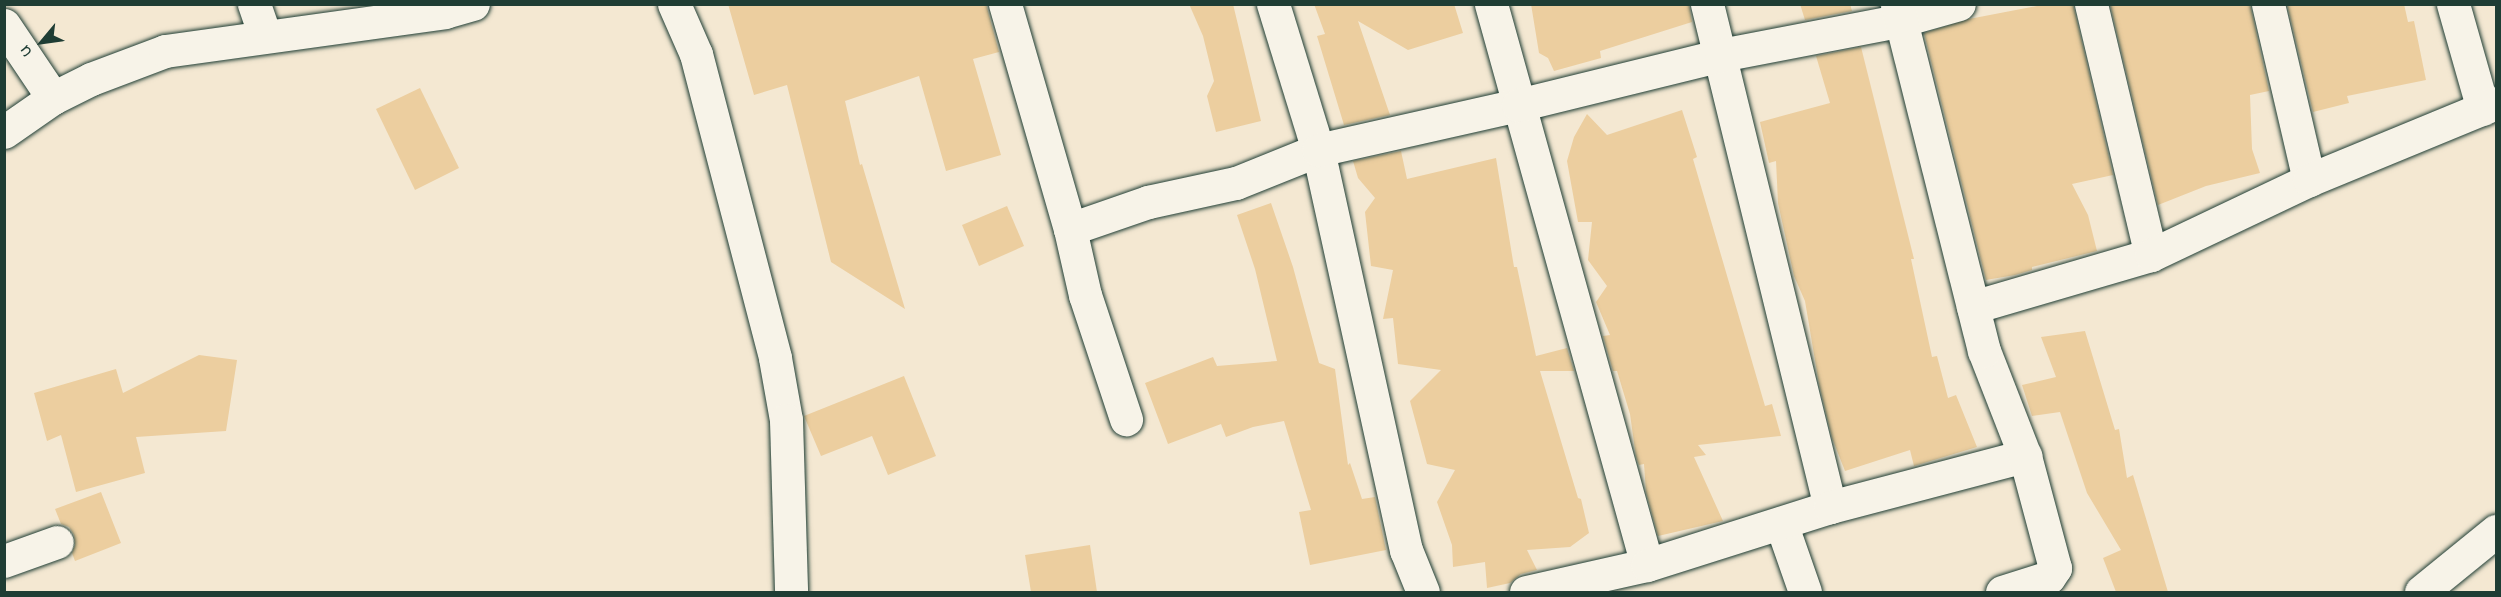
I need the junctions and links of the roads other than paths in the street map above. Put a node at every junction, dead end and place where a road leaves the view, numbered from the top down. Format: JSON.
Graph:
{"nodes":[{"id":1,"x":254,"y":4,"type":"edge"},
{"id":2,"x":473,"y":4,"type":"edge"},
{"id":3,"x":674,"y":4,"type":"edge"},
{"id":4,"x":1005,"y":4,"type":"edge"},
{"id":5,"x":1273,"y":4,"type":"edge"},
{"id":6,"x":1491,"y":4,"type":"edge"},
{"id":7,"x":1707,"y":4,"type":"edge"},
{"id":8,"x":1959,"y":4,"type":"edge"},
{"id":9,"x":2091,"y":4,"type":"edge"},
{"id":10,"x":2268,"y":4,"type":"edge"},
{"id":11,"x":2453,"y":4,"type":"edge"},
{"id":12,"x":1899,"y":12,"type":"edge"},
{"id":13,"x":4,"y":25,"type":"edge"},
{"id":14,"x":266,"y":36,"type":"junction"},
{"id":15,"x":1721,"y":55,"type":"junction"},
{"id":16,"x":53,"y":98,"type":"junction"},
{"id":17,"x":1518,"y":105,"type":"junction"},
{"id":18,"x":2490,"y":106,"type":"edge"},
{"id":19,"x":4,"y":132,"type":"edge"},
{"id":20,"x":1318,"y":150,"type":"junction"},
{"id":21,"x":2309,"y":180,"type":"junction"},
{"id":22,"x":1070,"y":229,"type":"junction"},
{"id":23,"x":2151,"y":255,"type":"junction"},
{"id":24,"x":1973,"y":308,"type":"junction"},
{"id":25,"x":1126,"y":419,"type":"dead end"},
{"id":26,"x":2025,"y":456,"type":"junction"},
{"id":27,"x":1830,"y":507,"type":"junction"},
{"id":28,"x":1781,"y":523,"type":"junction"},
{"id":29,"x":2496,"y":531,"type":"edge"},
{"id":30,"x":57,"y":542,"type":"dead end"},
{"id":31,"x":4,"y":561,"type":"edge"},
{"id":32,"x":1647,"y":565,"type":"junction"},
{"id":33,"x":791,"y":592,"type":"edge"},
{"id":34,"x":1424,"y":592,"type":"edge"},
{"id":35,"x":1526,"y":592,"type":"edge"},
{"id":36,"x":1806,"y":592,"type":"edge"},
{"id":37,"x":2002,"y":592,"type":"edge"},
{"id":38,"x":2421,"y":592,"type":"edge"}],
"edges":[{"from":1,"to":14,"type":"street"},
{"from":2,"to":14,"type":"street"},
{"from":3,"to":33,"type":"street"},
{"from":4,"to":22,"type":"street"},
{"from":5,"to":20,"type":"street"},
{"from":6,"to":17,"type":"street"},
{"from":7,"to":15,"type":"street"},
{"from":8,"to":12,"type":"street"},
{"from":9,"to":23,"type":"street"},
{"from":10,"to":21,"type":"street"},
{"from":11,"to":18,"type":"street"},
{"from":12,"to":15,"type":"street"},
{"from":12,"to":24,"type":"street"},
{"from":13,"to":16,"type":"street"},
{"from":14,"to":16,"type":"street"},
{"from":15,"to":17,"type":"street"},
{"from":15,"to":27,"type":"street"},
{"from":16,"to":19,"type":"street"},
{"from":17,"to":20,"type":"street"},
{"from":17,"to":32,"type":"street"},
{"from":18,"to":21,"type":"street"},
{"from":20,"to":22,"type":"street"},
{"from":20,"to":34,"type":"street"},
{"from":21,"to":23,"type":"street"},
{"from":22,"to":25,"type":"street"},
{"from":23,"to":24,"type":"street"},
{"from":24,"to":26,"type":"street"},
{"from":26,"to":27,"type":"street"},
{"from":26,"to":37,"type":"street"},
{"from":27,"to":28,"type":"street"},
{"from":28,"to":32,"type":"street"},
{"from":28,"to":36,"type":"street"},
{"from":29,"to":38,"type":"street"},
{"from":30,"to":31,"type":"street"},
{"from":32,"to":35,"type":"street"}]}
